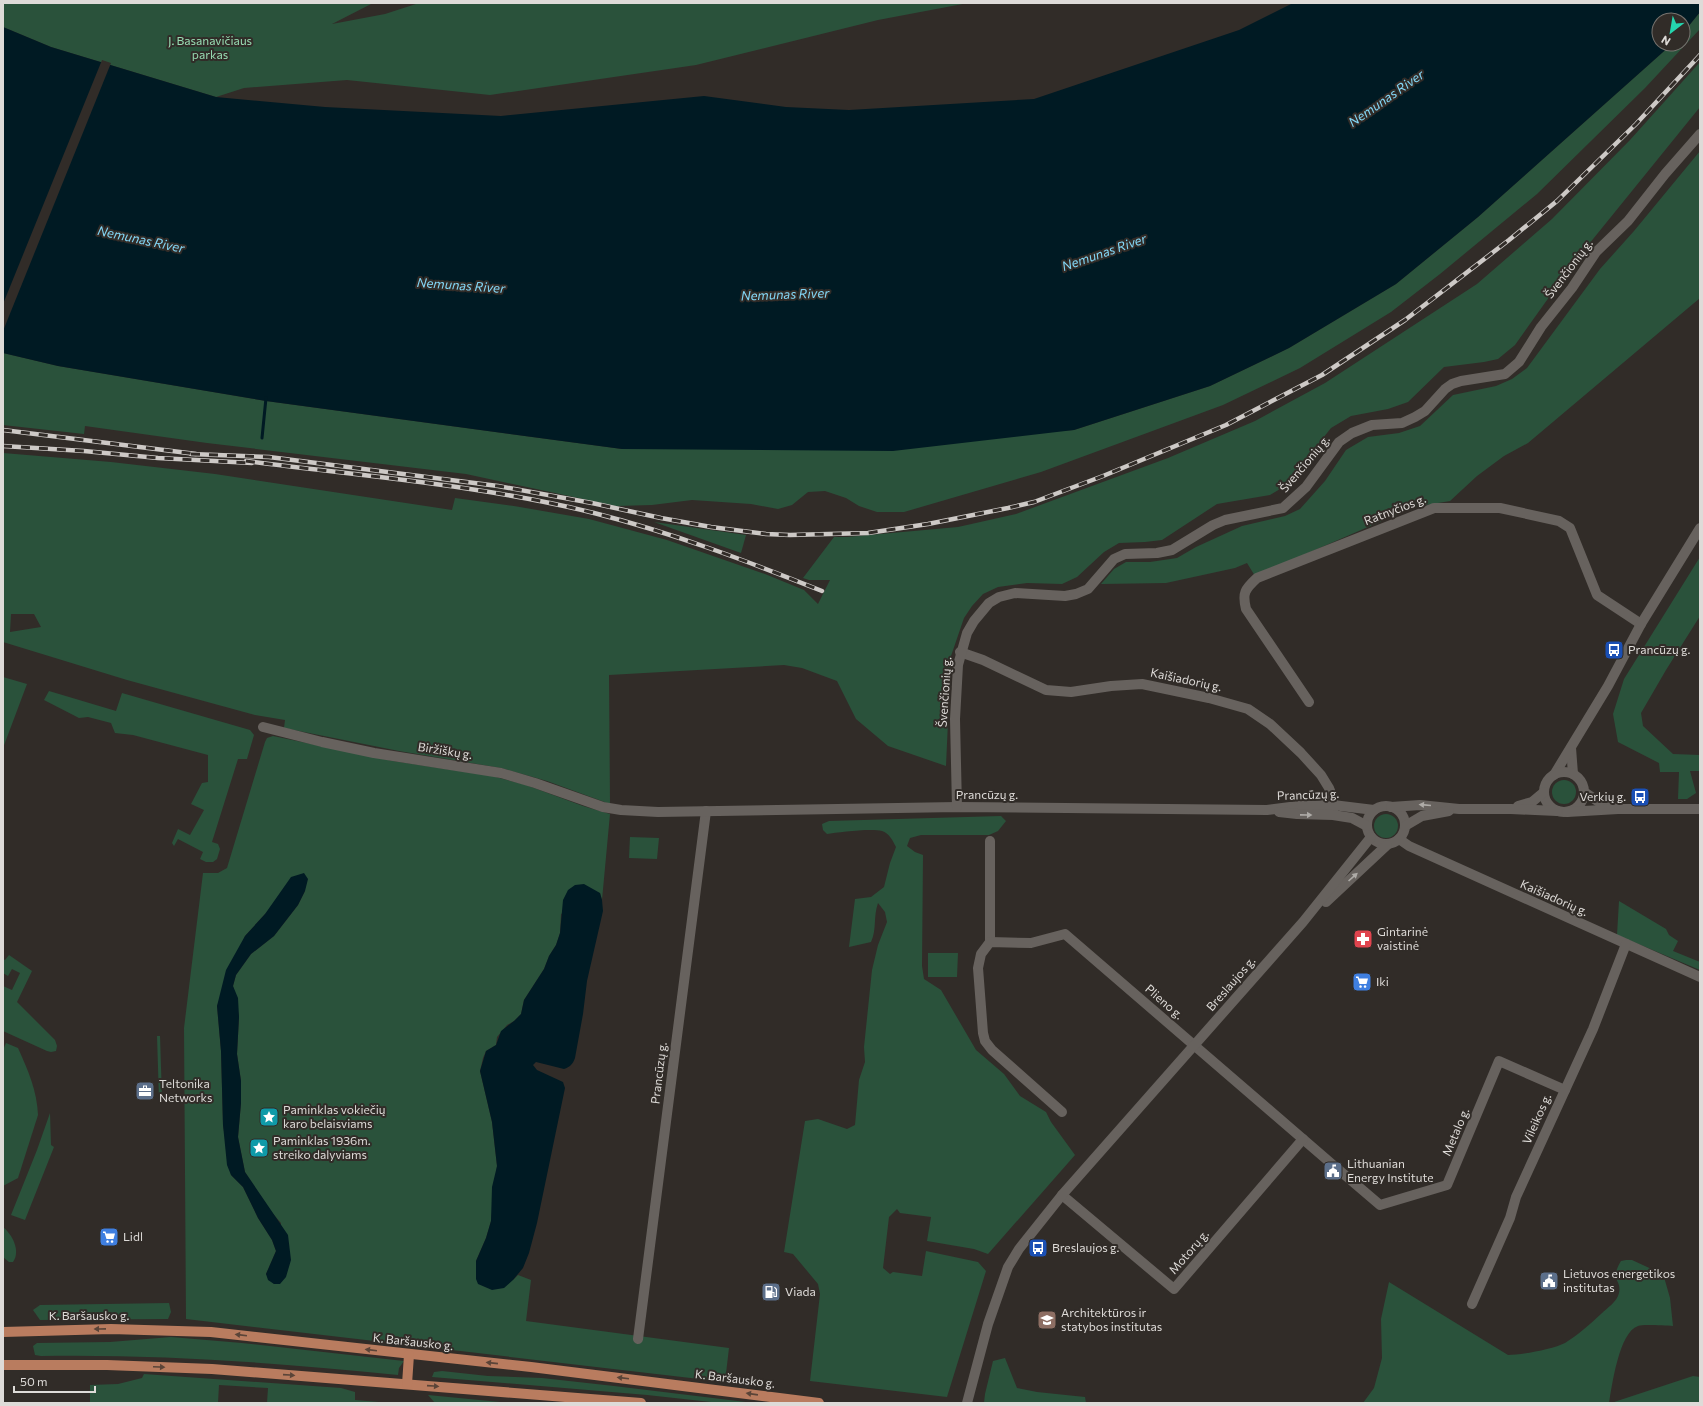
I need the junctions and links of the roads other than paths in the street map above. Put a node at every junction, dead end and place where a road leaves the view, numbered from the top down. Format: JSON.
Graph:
{"nodes":[{"id":1,"x":1700,"y":134,"type":"edge"},
{"id":2,"x":1700,"y":528,"type":"edge"},
{"id":3,"x":1641,"y":624,"type":"junction"},
{"id":4,"x":960,"y":652,"type":"junction"},
{"id":5,"x":1309,"y":702,"type":"dead end"},
{"id":6,"x":263,"y":727,"type":"dead end"},
{"id":7,"x":1571,"y":748,"type":"junction"},
{"id":8,"x":1573,"y":774,"type":"junction"},
{"id":9,"x":1554,"y":775,"type":"junction"},
{"id":10,"x":1544,"y":792,"type":"junction"},
{"id":11,"x":1584,"y":792,"type":"junction"},
{"id":12,"x":957,"y":807,"type":"junction"},
{"id":13,"x":1392,"y":807,"type":"junction"},
{"id":14,"x":1511,"y":808,"type":"junction"},
{"id":15,"x":1459,"y":809,"type":"junction"},
{"id":16,"x":1618,"y":809,"type":"junction"},
{"id":17,"x":1700,"y":809,"type":"edge"},
{"id":18,"x":621,"y":810,"type":"joint"},
{"id":19,"x":1333,"y":810,"type":"junction"},
{"id":20,"x":1374,"y":810,"type":"junction"},
{"id":21,"x":706,"y":811,"type":"junction"},
{"id":22,"x":1562,"y":811,"type":"junction"},
{"id":23,"x":1367,"y":826,"type":"junction"},
{"id":24,"x":1405,"y":826,"type":"junction"},
{"id":25,"x":1371,"y":837,"type":"junction"},
{"id":26,"x":1400,"y":839,"type":"junction"},
{"id":27,"x":990,"y":842,"type":"dead end"},
{"id":28,"x":1387,"y":844,"type":"junction"},
{"id":29,"x":1304,"y":922,"type":"junction"},
{"id":30,"x":990,"y":942,"type":"junction"},
{"id":31,"x":1626,"y":944,"type":"junction"},
{"id":32,"x":1700,"y":977,"type":"edge"},
{"id":33,"x":1194,"y":1046,"type":"junction"},
{"id":34,"x":1565,"y":1090,"type":"junction"},
{"id":35,"x":1062,"y":1112,"type":"dead end"},
{"id":36,"x":1303,"y":1139,"type":"junction"},
{"id":37,"x":1062,"y":1195,"type":"junction"},
{"id":38,"x":1472,"y":1304,"type":"dead end"},
{"id":39,"x":3,"y":1332,"type":"edge"},
{"id":40,"x":638,"y":1339,"type":"dead end"},
{"id":41,"x":409,"y":1355,"type":"junction"},
{"id":42,"x":3,"y":1365,"type":"edge"},
{"id":43,"x":407,"y":1384,"type":"junction"},
{"id":44,"x":597,"y":1401,"type":"edge"},
{"id":45,"x":641,"y":1403,"type":"edge"},
{"id":46,"x":818,"y":1403,"type":"edge"},
{"id":47,"x":967,"y":1403,"type":"edge"}],
"edges":[{"from":1,"to":4,"type":"street","name":"Švenčionių g."},
{"from":2,"to":3,"type":"street"},
{"from":3,"to":5,"type":"street","name":"Ratnyčios g."},
{"from":3,"to":7,"type":"street"},
{"from":4,"to":12,"type":"street","name":"Švenčionių g."},
{"from":4,"to":19,"type":"street","name":"Kaišiadorių g."},
{"from":6,"to":18,"type":"street","name":"Biržiškų g."},
{"from":7,"to":8,"type":"street"},
{"from":7,"to":9,"type":"street"},
{"from":8,"to":9,"type":"street"},
{"from":8,"to":11,"type":"street"},
{"from":9,"to":10,"type":"street"},
{"from":10,"to":14,"type":"street"},
{"from":10,"to":22,"type":"street"},
{"from":11,"to":16,"type":"street"},
{"from":11,"to":22,"type":"street"},
{"from":12,"to":19,"type":"street","name":"Prancūzų g."},
{"from":12,"to":21,"type":"street","name":"Prancūzų g."},
{"from":15,"to":13,"type":"street","one_way":true},
{"from":13,"to":20,"type":"street"},
{"from":13,"to":24,"type":"street"},
{"from":14,"to":15,"type":"street"},
{"from":14,"to":22,"type":"street"},
{"from":15,"to":24,"type":"street"},
{"from":16,"to":17,"type":"street"},
{"from":16,"to":22,"type":"street"},
{"from":18,"to":21,"type":"street","name":"Prancūzų g."},
{"from":19,"to":20,"type":"street","name":"Prancūzų g."},
{"from":19,"to":23,"type":"street","name":"Prancūzų g."},
{"from":20,"to":23,"type":"street"},
{"from":21,"to":40,"type":"street","name":"Prancūzų g."},
{"from":23,"to":25,"type":"street"},
{"from":24,"to":26,"type":"street"},
{"from":25,"to":28,"type":"street"},
{"from":25,"to":29,"type":"street","name":"Breslaujos g."},
{"from":26,"to":28,"type":"street"},
{"from":26,"to":31,"type":"street","name":"Kaišiadorių g."},
{"from":27,"to":30,"type":"street"},
{"from":29,"to":28,"type":"street","name":"Breslaujos g.","one_way":true},
{"from":29,"to":33,"type":"street","name":"Breslaujos g."},
{"from":30,"to":33,"type":"street","name":"Plieno g."},
{"from":30,"to":35,"type":"street"},
{"from":31,"to":32,"type":"street","name":"Kaišiadorių g."},
{"from":31,"to":34,"type":"street","name":"Vileikos g."},
{"from":33,"to":36,"type":"street","name":"Plieno g."},
{"from":33,"to":37,"type":"street","name":"Breslaujos g."},
{"from":34,"to":36,"type":"street","name":"Metalo g."},
{"from":34,"to":38,"type":"street","name":"Vileikos g."},
{"from":36,"to":37,"type":"street","name":"Motorų g."},
{"from":37,"to":47,"type":"street","name":"Breslaujos g."},
{"from":41,"to":39,"type":"main road","name":"K. Baršausko g.","one_way":true},
{"from":41,"to":43,"type":"main road"},
{"from":46,"to":41,"type":"main road","name":"K. Baršausko g.","one_way":true},
{"from":42,"to":43,"type":"main road","one_way":true},
{"from":43,"to":44,"type":"main road","one_way":true},
{"from":44,"to":45,"type":"main road"}]}
